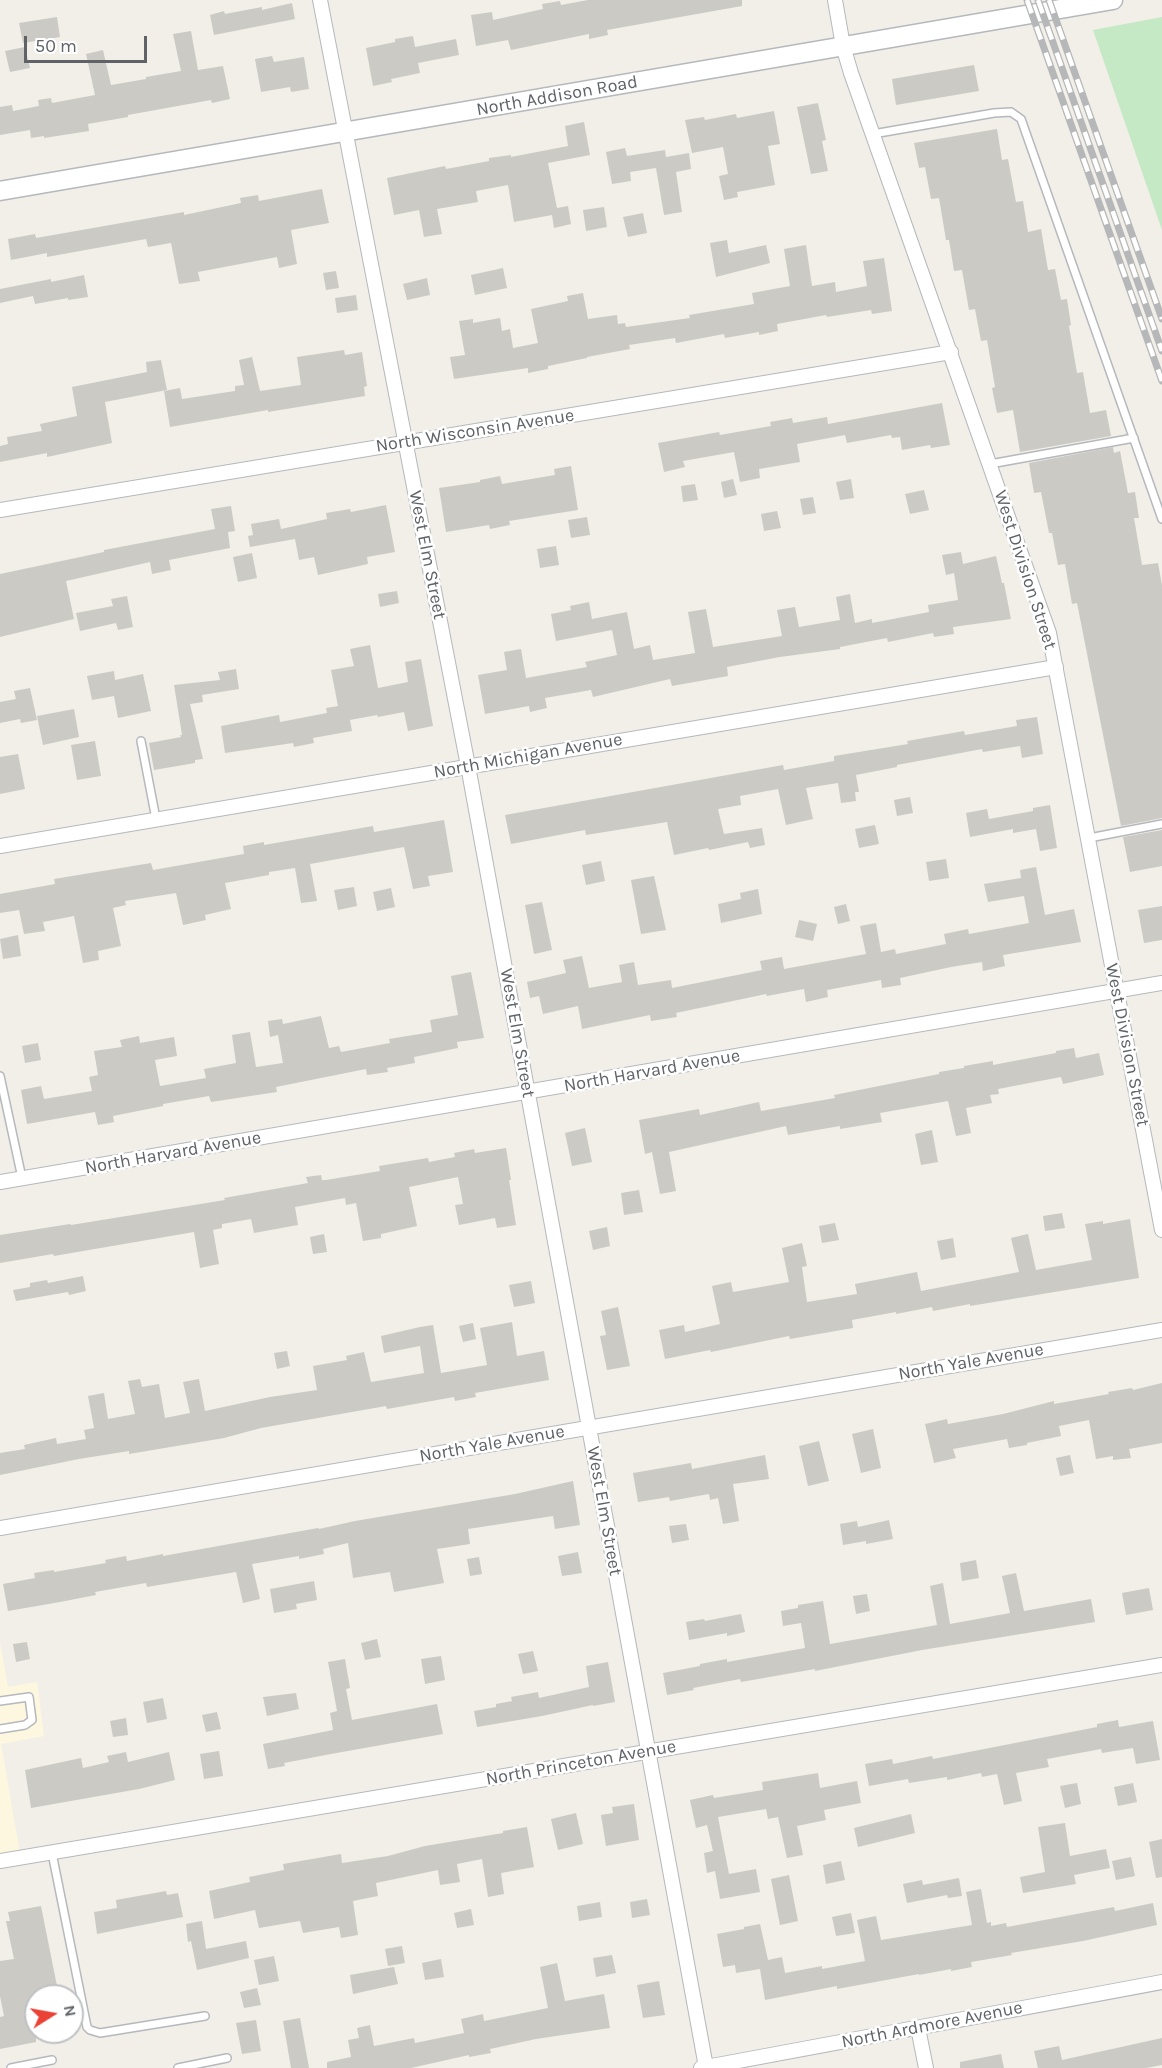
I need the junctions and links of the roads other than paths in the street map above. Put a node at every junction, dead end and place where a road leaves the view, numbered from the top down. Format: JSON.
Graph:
{"nodes":[{"id":1,"x":320,"y":0,"type":"edge"},
{"id":2,"x":836,"y":0,"type":"edge"},
{"id":3,"x":1113,"y":0,"type":"edge"},
{"id":4,"x":843,"y":46,"type":"junction"},
{"id":5,"x":346,"y":132,"type":"junction"},
{"id":6,"x":873,"y":134,"type":"junction"},
{"id":7,"x":0,"y":191,"type":"edge"},
{"id":8,"x":951,"y":352,"type":"junction"},
{"id":9,"x":1134,"y":438,"type":"junction"},
{"id":10,"x":406,"y":443,"type":"junction"},
{"id":11,"x":990,"y":464,"type":"junction"},
{"id":12,"x":0,"y":510,"type":"edge"},
{"id":13,"x":1162,"y":519,"type":"edge"},
{"id":14,"x":1056,"y":667,"type":"junction"},
{"id":15,"x":141,"y":741,"type":"dead end"},
{"id":16,"x":468,"y":766,"type":"junction"},
{"id":17,"x":156,"y":819,"type":"junction"},
{"id":18,"x":1162,"y":824,"type":"edge"},
{"id":19,"x":1089,"y":838,"type":"junction"},
{"id":20,"x":0,"y":846,"type":"edge"},
{"id":21,"x":1162,"y":983,"type":"edge"},
{"id":22,"x":1117,"y":991,"type":"junction"},
{"id":23,"x":0,"y":1076,"type":"edge"},
{"id":24,"x":528,"y":1092,"type":"junction"},
{"id":25,"x":22,"y":1178,"type":"junction"},
{"id":26,"x":0,"y":1182,"type":"edge"},
{"id":27,"x":1162,"y":1230,"type":"edge"},
{"id":28,"x":1162,"y":1330,"type":"edge"},
{"id":29,"x":589,"y":1428,"type":"junction"},
{"id":30,"x":0,"y":1528,"type":"edge"},
{"id":31,"x":1162,"y":1665,"type":"edge"},
{"id":32,"x":0,"y":1701,"type":"edge"},
{"id":33,"x":0,"y":1729,"type":"edge"},
{"id":34,"x":648,"y":1752,"type":"junction"},
{"id":35,"x":52,"y":1853,"type":"junction"},
{"id":36,"x":0,"y":1862,"type":"edge"},
{"id":37,"x":1162,"y":1982,"type":"edge"},
{"id":38,"x":205,"y":2016,"type":"dead end"},
{"id":39,"x":918,"y":2028,"type":"junction"},
{"id":40,"x":227,"y":2058,"type":"dead end"},
{"id":41,"x":52,"y":2060,"type":"dead end"},
{"id":42,"x":12,"y":2068,"type":"edge"},
{"id":43,"x":178,"y":2068,"type":"edge"},
{"id":44,"x":704,"y":2068,"type":"edge"},
{"id":45,"x":927,"y":2068,"type":"edge"}],
"edges":[{"from":1,"to":5,"type":"street","name":"West Elm Street"},
{"from":2,"to":4,"type":"street","name":"West Division Street"},
{"from":3,"to":4,"type":"street","name":"North Addison Road"},
{"from":4,"to":5,"type":"street","name":"North Addison Road"},
{"from":4,"to":6,"type":"street","name":"West Division Street"},
{"from":5,"to":7,"type":"street","name":"North Addison Road"},
{"from":5,"to":10,"type":"street","name":"West Elm Street"},
{"from":6,"to":8,"type":"street","name":"West Division Street"},
{"from":6,"to":9,"type":"lane"},
{"from":8,"to":10,"type":"street","name":"North Wisconsin Avenue"},
{"from":8,"to":11,"type":"street","name":"West Division Street"},
{"from":9,"to":11,"type":"lane"},
{"from":9,"to":13,"type":"lane"},
{"from":10,"to":12,"type":"street","name":"North Wisconsin Avenue"},
{"from":10,"to":16,"type":"street","name":"West Elm Street"},
{"from":11,"to":14,"type":"street","name":"West Division Street"},
{"from":14,"to":16,"type":"street","name":"North Michigan Avenue"},
{"from":14,"to":19,"type":"street","name":"West Division Street"},
{"from":15,"to":17,"type":"lane"},
{"from":16,"to":17,"type":"street","name":"North Michigan Avenue"},
{"from":16,"to":24,"type":"street","name":"West Elm Street"},
{"from":17,"to":20,"type":"street","name":"North Michigan Avenue"},
{"from":18,"to":19,"type":"lane"},
{"from":19,"to":22,"type":"street","name":"West Division Street"},
{"from":21,"to":22,"type":"street","name":"North Harvard Avenue"},
{"from":22,"to":24,"type":"street","name":"North Harvard Avenue"},
{"from":22,"to":27,"type":"street","name":"West Division Street"},
{"from":23,"to":25,"type":"lane"},
{"from":24,"to":25,"type":"street","name":"North Harvard Avenue"},
{"from":24,"to":29,"type":"street","name":"West Elm Street"},
{"from":25,"to":26,"type":"street","name":"North Harvard Avenue"},
{"from":28,"to":29,"type":"street","name":"North Yale Avenue"},
{"from":29,"to":30,"type":"street","name":"North Yale Avenue"},
{"from":29,"to":34,"type":"street","name":"West Elm Street"},
{"from":31,"to":34,"type":"street","name":"North Princeton Avenue"},
{"from":32,"to":33,"type":"lane"},
{"from":34,"to":35,"type":"street","name":"North Princeton Avenue"},
{"from":34,"to":44,"type":"street","name":"West Elm Street"},
{"from":35,"to":36,"type":"street","name":"North Princeton Avenue"},
{"from":35,"to":38,"type":"lane"},
{"from":37,"to":39,"type":"street","name":"North Ardmore Avenue"},
{"from":39,"to":44,"type":"street","name":"North Ardmore Avenue"},
{"from":39,"to":45,"type":"street"},
{"from":40,"to":43,"type":"lane"},
{"from":41,"to":42,"type":"lane"}]}
